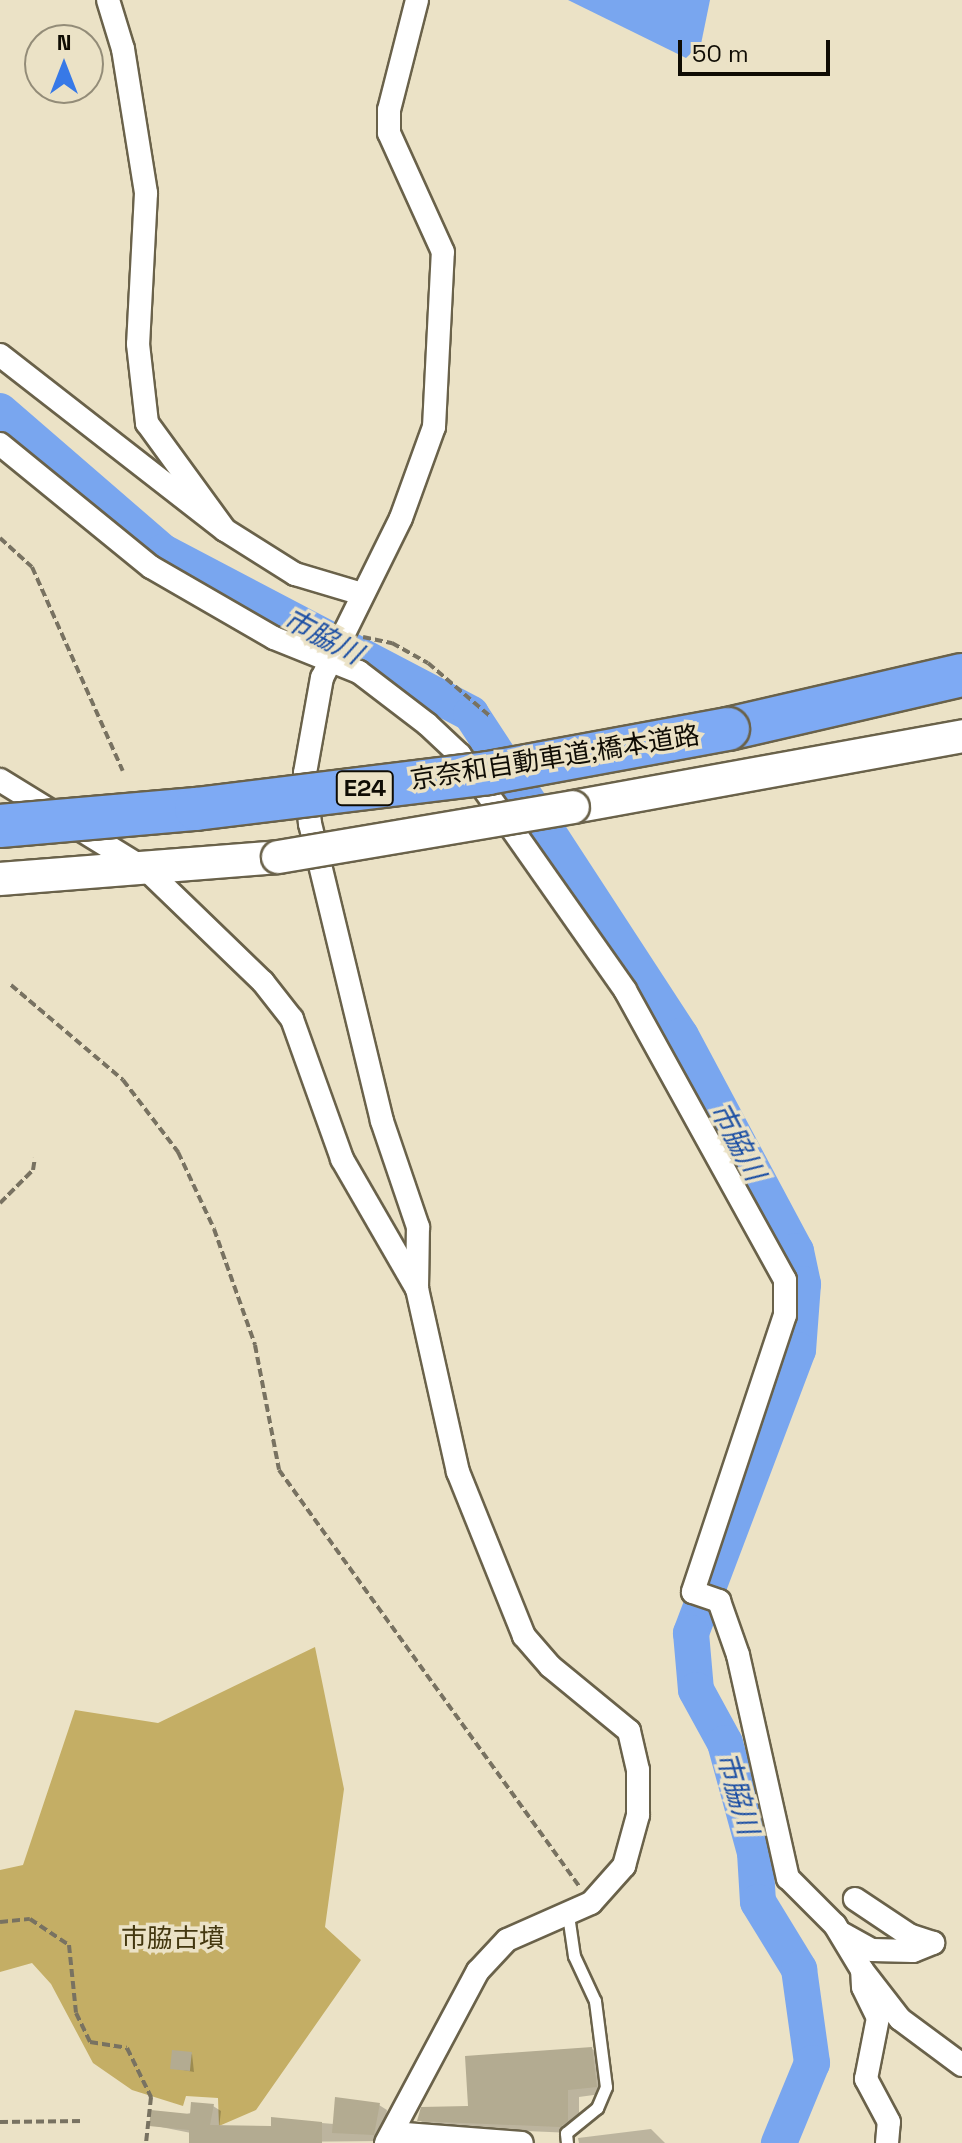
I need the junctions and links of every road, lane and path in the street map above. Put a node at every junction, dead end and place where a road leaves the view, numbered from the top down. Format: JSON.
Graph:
{"nodes":[{"id":1,"x":108,"y":0,"type":"edge"},
{"id":2,"x":417,"y":0,"type":"edge"},
{"id":3,"x":0,"y":355,"type":"edge"},
{"id":4,"x":0,"y":444,"type":"edge"},
{"id":5,"x":225,"y":530,"type":"junction"},
{"id":6,"x":0,"y":538,"type":"edge"},
{"id":7,"x":362,"y":594,"type":"junction"},
{"id":8,"x":349,"y":634,"type":"dead end"},
{"id":9,"x":962,"y":654,"type":"edge"},
{"id":10,"x":331,"y":661,"type":"junction"},
{"id":11,"x":962,"y":675,"type":"edge"},
{"id":12,"x":962,"y":695,"type":"edge"},
{"id":13,"x":868,"y":698,"type":"junction"},
{"id":14,"x":491,"y":717,"type":"dead end"},
{"id":15,"x":784,"y":717,"type":"junction"},
{"id":16,"x":962,"y":736,"type":"edge"},
{"id":17,"x":123,"y":771,"type":"dead end"},
{"id":18,"x":0,"y":780,"type":"edge"},
{"id":19,"x":0,"y":826,"type":"edge"},
{"id":20,"x":148,"y":871,"type":"junction"},
{"id":21,"x":0,"y":879,"type":"edge"},
{"id":22,"x":11,"y":985,"type":"dead end"},
{"id":23,"x":35,"y":1158,"type":"dead end"},
{"id":24,"x":0,"y":1203,"type":"edge"},
{"id":25,"x":417,"y":1289,"type":"junction"},
{"id":26,"x":855,"y":1899,"type":"dead end"},
{"id":27,"x":591,"y":1903,"type":"junction"},
{"id":28,"x":568,"y":1915,"type":"junction"},
{"id":29,"x":0,"y":1922,"type":"edge"},
{"id":30,"x":840,"y":1933,"type":"junction"},
{"id":31,"x":862,"y":1970,"type":"junction"},
{"id":32,"x":962,"y":2065,"type":"edge"},
{"id":33,"x":84,"y":2121,"type":"dead end"},
{"id":34,"x":0,"y":2122,"type":"edge"},
{"id":35,"x":389,"y":2138,"type":"edge"},
{"id":36,"x":146,"y":2143,"type":"edge"},
{"id":37,"x":522,"y":2143,"type":"edge"},
{"id":38,"x":567,"y":2143,"type":"edge"},
{"id":39,"x":887,"y":2143,"type":"edge"}],
"edges":[{"from":1,"to":5,"type":"street"},
{"from":2,"to":7,"type":"street"},
{"from":3,"to":5,"type":"street"},
{"from":4,"to":10,"type":"street"},
{"from":5,"to":7,"type":"street"},
{"from":6,"to":17,"type":"path"},
{"from":7,"to":10,"type":"street"},
{"from":8,"to":14,"type":"path"},
{"from":9,"to":15,"type":"highway"},
{"from":10,"to":25,"type":"street"},
{"from":10,"to":30,"type":"street"},
{"from":11,"to":13,"type":"highway","name":"京奈和自動車道;橋本道路","number":"E24"},
{"from":12,"to":13,"type":"highway"},
{"from":13,"to":15,"type":"highway","name":"京奈和自動車道;橋本道路","number":"E24"},
{"from":15,"to":19,"type":"highway","name":"京奈和自動車道;橋本道路","number":"E24","bridge":true},
{"from":16,"to":20,"type":"street","bridge":true},
{"from":18,"to":20,"type":"street"},
{"from":20,"to":21,"type":"street"},
{"from":20,"to":25,"type":"street"},
{"from":22,"to":27,"type":"path"},
{"from":23,"to":24,"type":"path"},
{"from":25,"to":27,"type":"street"},
{"from":26,"to":30,"type":"street"},
{"from":27,"to":28,"type":"street"},
{"from":28,"to":35,"type":"street"},
{"from":28,"to":38,"type":"lane"},
{"from":29,"to":36,"type":"path"},
{"from":30,"to":31,"type":"street"},
{"from":31,"to":32,"type":"street"},
{"from":31,"to":39,"type":"street"},
{"from":33,"to":34,"type":"path"},
{"from":35,"to":37,"type":"street"}]}
